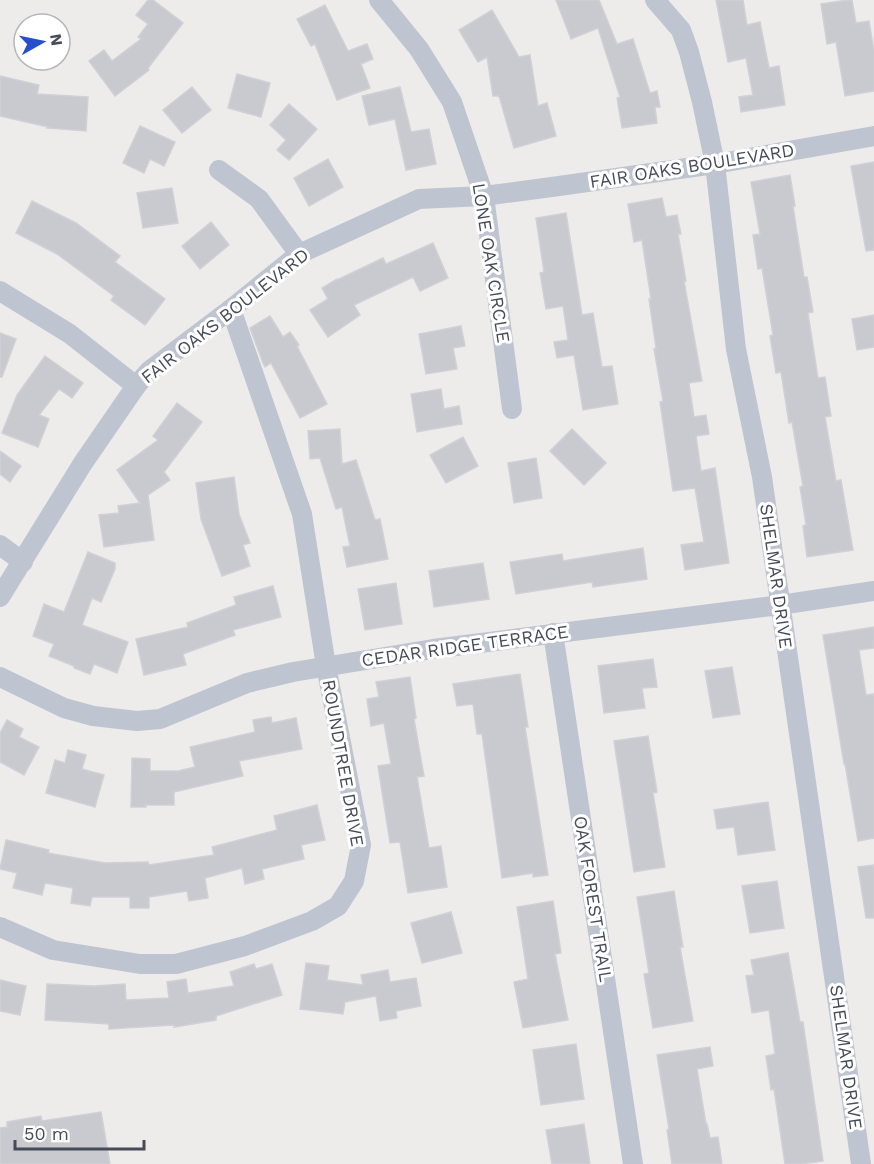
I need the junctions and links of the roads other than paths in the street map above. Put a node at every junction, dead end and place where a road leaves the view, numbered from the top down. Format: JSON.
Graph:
{"nodes":[{"id":1,"x":379,"y":0,"type":"edge"},
{"id":2,"x":656,"y":0,"type":"edge"},
{"id":3,"x":874,"y":136,"type":"edge"},
{"id":4,"x":715,"y":164,"type":"junction"},
{"id":5,"x":219,"y":170,"type":"dead end"},
{"id":6,"x":484,"y":196,"type":"junction"},
{"id":7,"x":299,"y":254,"type":"junction"},
{"id":8,"x":0,"y":291,"type":"edge"},
{"id":9,"x":231,"y":309,"type":"junction"},
{"id":10,"x":136,"y":386,"type":"junction"},
{"id":11,"x":512,"y":409,"type":"dead end"},
{"id":12,"x":0,"y":545,"type":"edge"},
{"id":13,"x":22,"y":562,"type":"junction"},
{"id":14,"x":874,"y":591,"type":"edge"},
{"id":15,"x":0,"y":597,"type":"edge"},
{"id":16,"x":780,"y":605,"type":"junction"},
{"id":17,"x":553,"y":633,"type":"junction"},
{"id":18,"x":326,"y":666,"type":"junction"},
{"id":19,"x":0,"y":677,"type":"edge"},
{"id":20,"x":0,"y":927,"type":"edge"},
{"id":21,"x":633,"y":1164,"type":"edge"},
{"id":22,"x":861,"y":1164,"type":"edge"}],
"edges":[{"from":1,"to":6,"type":"street","name":"LONE OAK CIRCLE"},
{"from":2,"to":4,"type":"street","name":"SHELMAR DRIVE"},
{"from":3,"to":4,"type":"street","name":"FAIR OAKS BOULEVARD"},
{"from":4,"to":6,"type":"street","name":"FAIR OAKS BOULEVARD"},
{"from":4,"to":16,"type":"street","name":"SHELMAR DRIVE"},
{"from":5,"to":7,"type":"street"},
{"from":6,"to":7,"type":"street","name":"FAIR OAKS BOULEVARD"},
{"from":6,"to":11,"type":"street","name":"LONE OAK CIRCLE"},
{"from":7,"to":9,"type":"street","name":"FAIR OAKS BOULEVARD"},
{"from":8,"to":10,"type":"street"},
{"from":9,"to":10,"type":"street","name":"FAIR OAKS BOULEVARD"},
{"from":9,"to":18,"type":"street","name":"ROUNDTREE DRIVE"},
{"from":10,"to":13,"type":"street","name":"FAIR OAKS BOULEVARD"},
{"from":12,"to":13,"type":"street"},
{"from":13,"to":15,"type":"street","name":"FAIR OAKS BOULEVARD"},
{"from":14,"to":16,"type":"street","name":"CEDAR RIDGE TERRACE"},
{"from":16,"to":17,"type":"street","name":"CEDAR RIDGE TERRACE"},
{"from":16,"to":22,"type":"street","name":"SHELMAR DRIVE"},
{"from":17,"to":18,"type":"street","name":"CEDAR RIDGE TERRACE"},
{"from":17,"to":21,"type":"street","name":"OAK FOREST TRAIL"},
{"from":18,"to":19,"type":"street","name":"CEDAR RIDGE TERRACE"},
{"from":18,"to":20,"type":"street","name":"ROUNDTREE DRIVE"}]}
